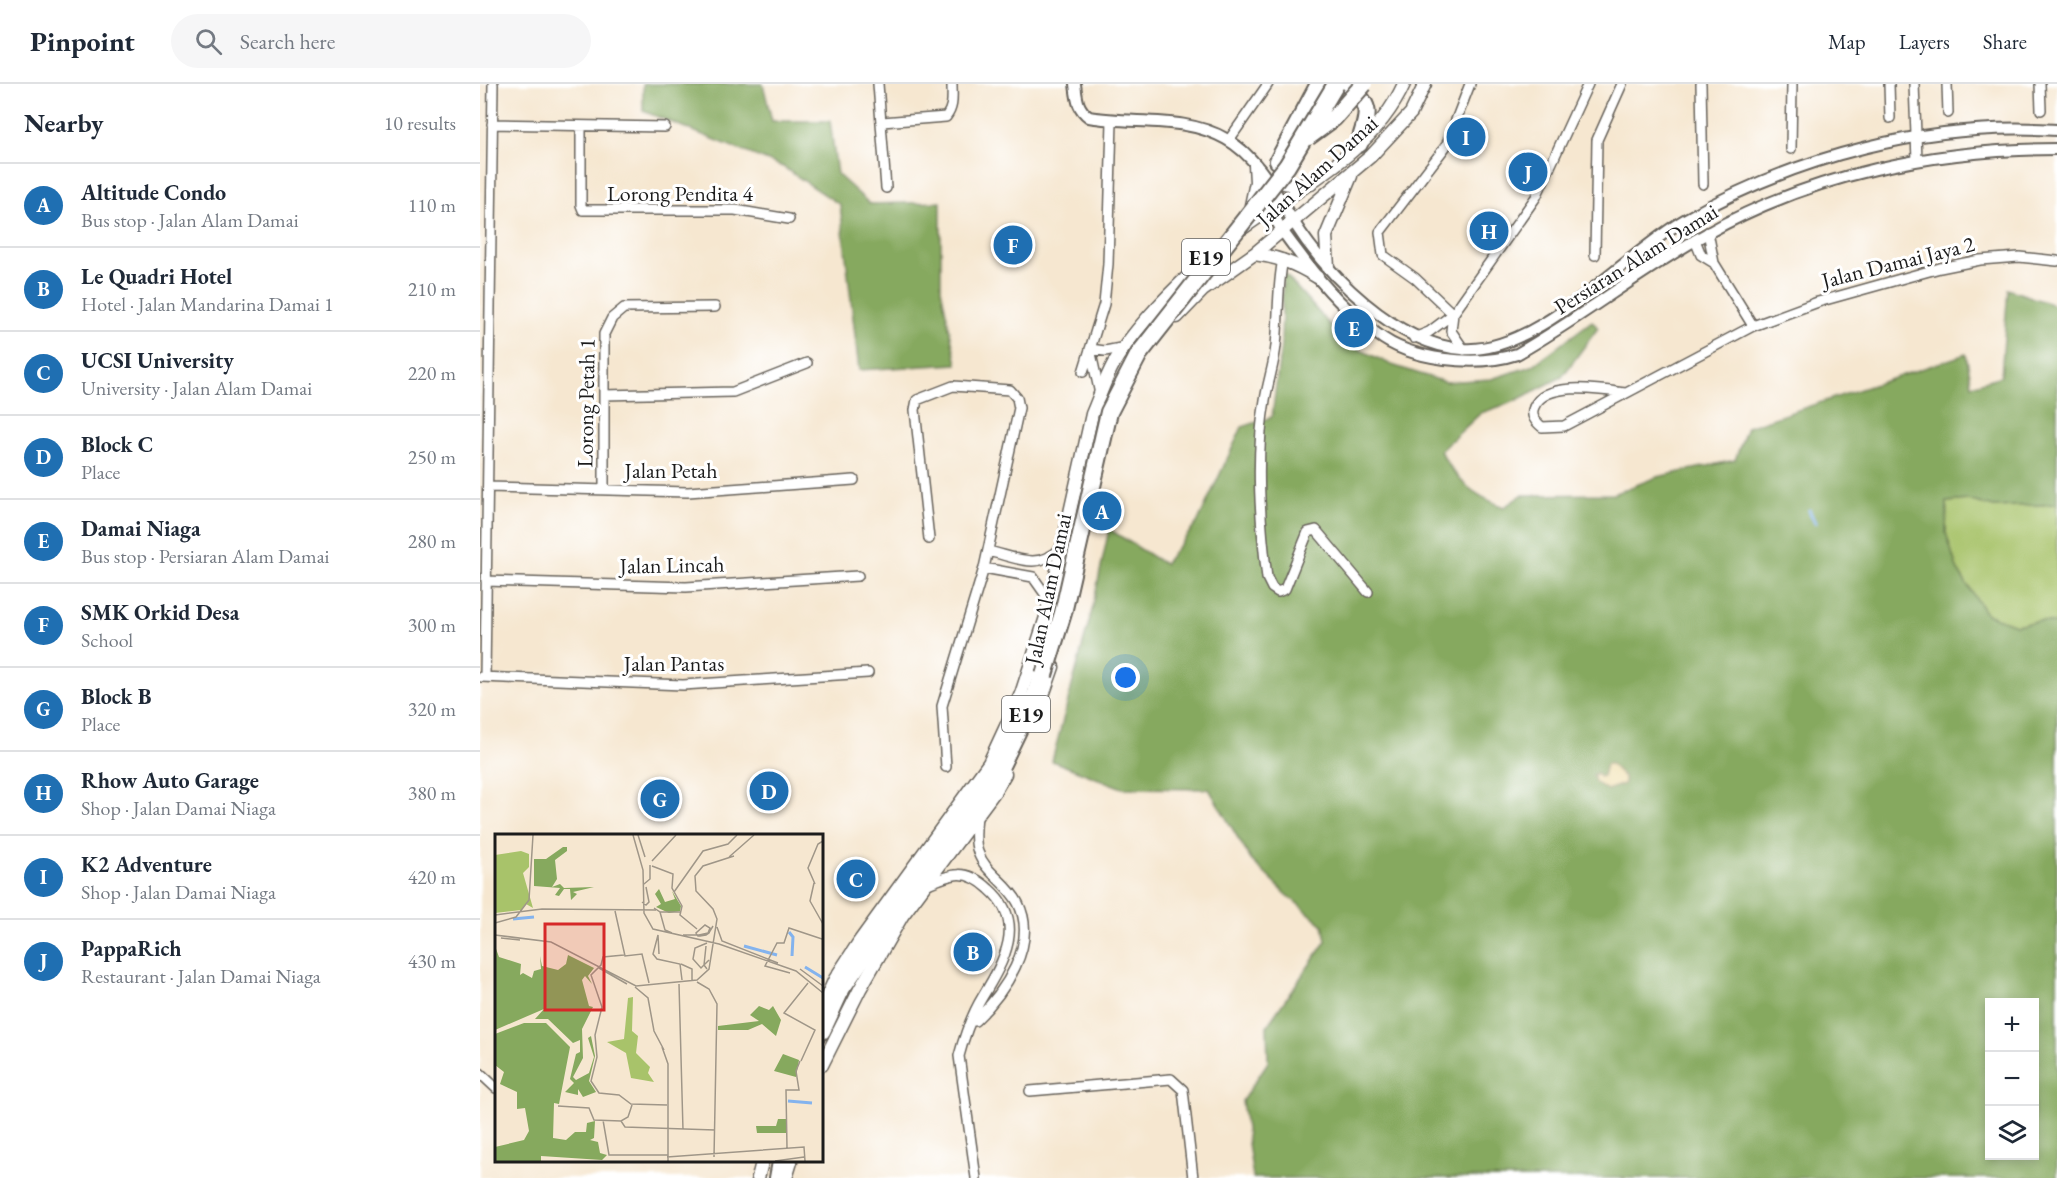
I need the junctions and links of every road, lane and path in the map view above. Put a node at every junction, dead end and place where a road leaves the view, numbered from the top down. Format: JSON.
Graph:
{"nodes":[{"id":1,"x":493,"y":84,"type":"edge"},
{"id":2,"x":878,"y":84,"type":"edge"},
{"id":3,"x":952,"y":84,"type":"edge"},
{"id":4,"x":1075,"y":84,"type":"edge"},
{"id":5,"x":1268,"y":84,"type":"edge"},
{"id":6,"x":1319,"y":84,"type":"edge"},
{"id":7,"x":1336,"y":84,"type":"edge"},
{"id":8,"x":1347,"y":84,"type":"edge"},
{"id":9,"x":1364,"y":84,"type":"edge"},
{"id":10,"x":1404,"y":84,"type":"edge"},
{"id":11,"x":1425,"y":84,"type":"edge"},
{"id":12,"x":1470,"y":84,"type":"edge"},
{"id":13,"x":1588,"y":84,"type":"edge"},
{"id":14,"x":1622,"y":84,"type":"edge"},
{"id":15,"x":1701,"y":84,"type":"edge"},
{"id":16,"x":1792,"y":84,"type":"edge"},
{"id":17,"x":1889,"y":84,"type":"edge"},
{"id":18,"x":1914,"y":84,"type":"edge"},
{"id":19,"x":1947,"y":84,"type":"edge"},
{"id":20,"x":2040,"y":84,"type":"edge"},
{"id":21,"x":2041,"y":110,"type":"dead end"},
{"id":22,"x":1948,"y":114,"type":"dead end"},
{"id":23,"x":1890,"y":118,"type":"dead end"},
{"id":24,"x":1112,"y":121,"type":"junction"},
{"id":25,"x":882,"y":122,"type":"junction"},
{"id":26,"x":492,"y":124,"type":"junction"},
{"id":27,"x":581,"y":126,"type":"junction"},
{"id":28,"x":664,"y":127,"type":"dead end"},
{"id":29,"x":2057,"y":130,"type":"edge"},
{"id":30,"x":1914,"y":139,"type":"junction"},
{"id":31,"x":1229,"y":140,"type":"junction"},
{"id":32,"x":1359,"y":144,"type":"junction"},
{"id":33,"x":1791,"y":149,"type":"dead end"},
{"id":34,"x":2057,"y":149,"type":"edge"},
{"id":35,"x":1917,"y":160,"type":"junction"},
{"id":36,"x":1278,"y":161,"type":"junction"},
{"id":37,"x":1255,"y":165,"type":"junction"},
{"id":38,"x":1352,"y":172,"type":"junction"},
{"id":39,"x":1267,"y":180,"type":"junction"},
{"id":40,"x":1312,"y":184,"type":"junction"},
{"id":41,"x":1703,"y":184,"type":"dead end"},
{"id":42,"x":886,"y":188,"type":"dead end"},
{"id":43,"x":1282,"y":203,"type":"junction"},
{"id":44,"x":1270,"y":209,"type":"junction"},
{"id":45,"x":789,"y":219,"type":"dead end"},
{"id":46,"x":1294,"y":222,"type":"junction"},
{"id":47,"x":1244,"y":228,"type":"junction"},
{"id":48,"x":1283,"y":231,"type":"junction"},
{"id":49,"x":1708,"y":232,"type":"junction"},
{"id":50,"x":1695,"y":240,"type":"junction"},
{"id":51,"x":1254,"y":254,"type":"junction"},
{"id":52,"x":1595,"y":255,"type":"dead end"},
{"id":53,"x":1283,"y":259,"type":"junction"},
{"id":54,"x":2057,"y":261,"type":"edge"},
{"id":55,"x":1714,"y":263,"type":"junction"},
{"id":56,"x":1328,"y":267,"type":"junction"},
{"id":57,"x":1317,"y":277,"type":"junction"},
{"id":58,"x":715,"y":308,"type":"dead end"},
{"id":59,"x":1453,"y":314,"type":"junction"},
{"id":60,"x":1753,"y":326,"type":"junction"},
{"id":61,"x":1414,"y":338,"type":"junction"},
{"id":62,"x":1126,"y":347,"type":"junction"},
{"id":63,"x":1090,"y":350,"type":"junction"},
{"id":64,"x":1464,"y":350,"type":"junction"},
{"id":65,"x":807,"y":363,"type":"dead end"},
{"id":66,"x":1083,"y":372,"type":"dead end"},
{"id":67,"x":1625,"y":393,"type":"junction"},
{"id":68,"x":604,"y":395,"type":"junction"},
{"id":69,"x":1100,"y":396,"type":"junction"},
{"id":70,"x":854,"y":480,"type":"dead end"},
{"id":71,"x":488,"y":487,"type":"junction"},
{"id":72,"x":604,"y":489,"type":"junction"},
{"id":73,"x":929,"y":539,"type":"dead end"},
{"id":74,"x":1060,"y":549,"type":"junction"},
{"id":75,"x":988,"y":551,"type":"junction"},
{"id":76,"x":984,"y":567,"type":"junction"},
{"id":77,"x":858,"y":576,"type":"dead end"},
{"id":78,"x":486,"y":581,"type":"junction"},
{"id":79,"x":1368,"y":592,"type":"dead end"},
{"id":80,"x":1048,"y":611,"type":"junction"},
{"id":81,"x":868,"y":673,"type":"dead end"},
{"id":82,"x":482,"y":677,"type":"edge"},
{"id":83,"x":946,"y":767,"type":"dead end"},
{"id":84,"x":977,"y":816,"type":"junction"},
{"id":85,"x":926,"y":885,"type":"junction"},
{"id":86,"x":1008,"y":937,"type":"junction"},
{"id":87,"x":1022,"y":939,"type":"junction"},
{"id":88,"x":1004,"y":957,"type":"junction"},
{"id":89,"x":1017,"y":962,"type":"junction"},
{"id":90,"x":824,"y":1003,"type":"edge"},
{"id":91,"x":971,"y":1024,"type":"junction"},
{"id":92,"x":824,"y":1027,"type":"edge"},
{"id":93,"x":824,"y":1036,"type":"edge"},
{"id":94,"x":824,"y":1061,"type":"edge"},
{"id":95,"x":481,"y":1074,"type":"edge"},
{"id":96,"x":495,"y":1087,"type":"edge"},
{"id":97,"x":1030,"y":1091,"type":"dead end"},
{"id":98,"x":762,"y":1163,"type":"edge"},
{"id":99,"x":779,"y":1163,"type":"edge"},
{"id":100,"x":790,"y":1163,"type":"edge"},
{"id":101,"x":758,"y":1178,"type":"edge"},
{"id":102,"x":776,"y":1178,"type":"edge"},
{"id":103,"x":786,"y":1178,"type":"edge"},
{"id":104,"x":976,"y":1178,"type":"edge"},
{"id":105,"x":1193,"y":1178,"type":"edge"}],
"edges":[{"from":1,"to":26,"type":"street"},
{"from":2,"to":25,"type":"street"},
{"from":3,"to":25,"type":"street"},
{"from":4,"to":24,"type":"street"},
{"from":5,"to":31,"type":"street"},
{"from":6,"to":36,"type":"highway","number":"E19"},
{"from":7,"to":93,"type":"highway","number":"E19","bridge":true},
{"from":8,"to":32,"type":"highway"},
{"from":9,"to":36,"type":"highway","bridge":true},
{"from":10,"to":32,"type":"main road","name":"Jalan Alam Damai"},
{"from":11,"to":38,"type":"main road","name":"Jalan Alam Damai"},
{"from":12,"to":59,"type":"street"},
{"from":13,"to":59,"type":"street"},
{"from":14,"to":52,"type":"street"},
{"from":15,"to":41,"type":"street"},
{"from":16,"to":33,"type":"street"},
{"from":17,"to":23,"type":"street"},
{"from":18,"to":30,"type":"street"},
{"from":19,"to":22,"type":"street"},
{"from":20,"to":21,"type":"street"},
{"from":24,"to":31,"type":"street"},
{"from":24,"to":63,"type":"street"},
{"from":25,"to":42,"type":"street"},
{"from":26,"to":27,"type":"street"},
{"from":26,"to":71,"type":"street"},
{"from":27,"to":28,"type":"street"},
{"from":27,"to":45,"type":"street","name":"Lorong Pendita 4"},
{"from":29,"to":30,"type":"street","name":"Persiaran Alam Damai"},
{"from":30,"to":35,"type":"street"},
{"from":30,"to":64,"type":"street","name":"Persiaran Alam Damai"},
{"from":31,"to":37,"type":"street","name":"Persiaran Alam Damai"},
{"from":32,"to":40,"type":"main road","name":"Jalan Alam Damai"},
{"from":34,"to":35,"type":"street","name":"Persiaran Alam Damai"},
{"from":35,"to":49,"type":"street","name":"Persiaran Alam Damai"},
{"from":36,"to":92,"type":"highway","number":"E19","bridge":true},
{"from":37,"to":39,"type":"street","name":"Persiaran Alam Damai"},
{"from":37,"to":44,"type":"street","name":"Persiaran Alam Damai"},
{"from":37,"to":47,"type":"main road"},
{"from":38,"to":46,"type":"main road","name":"Jalan Alam Damai"},
{"from":38,"to":56,"type":"main road"},
{"from":39,"to":40,"type":"main road"},
{"from":39,"to":43,"type":"street","name":"Persiaran Alam Damai"},
{"from":40,"to":43,"type":"main road","name":"Jalan Alam Damai"},
{"from":43,"to":44,"type":"main road","name":"Jalan Alam Damai"},
{"from":43,"to":46,"type":"street","name":"Persiaran Alam Damai"},
{"from":44,"to":47,"type":"main road","name":"Jalan Alam Damai"},
{"from":44,"to":48,"type":"street","name":"Persiaran Alam Damai"},
{"from":46,"to":48,"type":"main road","name":"Jalan Alam Damai"},
{"from":46,"to":56,"type":"street","name":"Persiaran Alam Damai"},
{"from":47,"to":62,"type":"main road","name":"Jalan Alam Damai"},
{"from":48,"to":51,"type":"main road","name":"Jalan Alam Damai"},
{"from":48,"to":57,"type":"street","name":"Persiaran Alam Damai"},
{"from":49,"to":50,"type":"street","name":"Persiaran Alam Damai"},
{"from":49,"to":55,"type":"street"},
{"from":50,"to":55,"type":"street"},
{"from":50,"to":57,"type":"street","name":"Persiaran Alam Damai"},
{"from":51,"to":53,"type":"main road"},
{"from":51,"to":84,"type":"main road","name":"Jalan Alam Damai"},
{"from":53,"to":57,"type":"main road"},
{"from":53,"to":79,"type":"street"},
{"from":54,"to":60,"type":"street","name":"Jalan Damai Jaya 2"},
{"from":55,"to":60,"type":"street"},
{"from":56,"to":61,"type":"street","name":"Persiaran Alam Damai"},
{"from":58,"to":68,"type":"street","name":"Lorong Petah 1"},
{"from":59,"to":61,"type":"street"},
{"from":59,"to":64,"type":"street"},
{"from":60,"to":67,"type":"street","name":"Jalan Damai Jaya 2"},
{"from":61,"to":64,"type":"street","name":"Persiaran Alam Damai"},
{"from":62,"to":63,"type":"street"},
{"from":62,"to":69,"type":"main road","name":"Jalan Alam Damai"},
{"from":63,"to":66,"type":"street"},
{"from":63,"to":69,"type":"street"},
{"from":65,"to":68,"type":"street"},
{"from":67,"to":67,"type":"street","name":"Jalan Damai Jaya 2"},
{"from":68,"to":72,"type":"street","name":"Lorong Petah 1"},
{"from":69,"to":74,"type":"main road","name":"Jalan Alam Damai"},
{"from":70,"to":72,"type":"street","name":"Jalan Petah"},
{"from":71,"to":72,"type":"street","name":"Jalan Petah"},
{"from":71,"to":78,"type":"street"},
{"from":73,"to":75,"type":"street"},
{"from":74,"to":75,"type":"street"},
{"from":74,"to":80,"type":"main road","name":"Jalan Alam Damai"},
{"from":75,"to":76,"type":"street"},
{"from":76,"to":80,"type":"street"},
{"from":76,"to":83,"type":"street"},
{"from":77,"to":78,"type":"street","name":"Jalan Lincah"},
{"from":78,"to":82,"type":"street"},
{"from":80,"to":90,"type":"main road","name":"Jalan Alam Damai"},
{"from":81,"to":82,"type":"street","name":"Jalan Pantas"},
{"from":84,"to":85,"type":"main road","name":"Jalan Alam Damai"},
{"from":84,"to":87,"type":"street"},
{"from":85,"to":86,"type":"street"},
{"from":85,"to":94,"type":"main road","name":"Jalan Alam Damai"},
{"from":86,"to":87,"type":"street"},
{"from":86,"to":88,"type":"street"},
{"from":87,"to":89,"type":"street"},
{"from":88,"to":89,"type":"street"},
{"from":88,"to":91,"type":"street"},
{"from":89,"to":91,"type":"street"},
{"from":91,"to":104,"type":"street"},
{"from":95,"to":96,"type":"street"},
{"from":97,"to":105,"type":"street"},
{"from":98,"to":101,"type":"main road"},
{"from":99,"to":102,"type":"highway"},
{"from":100,"to":103,"type":"main road"}]}
